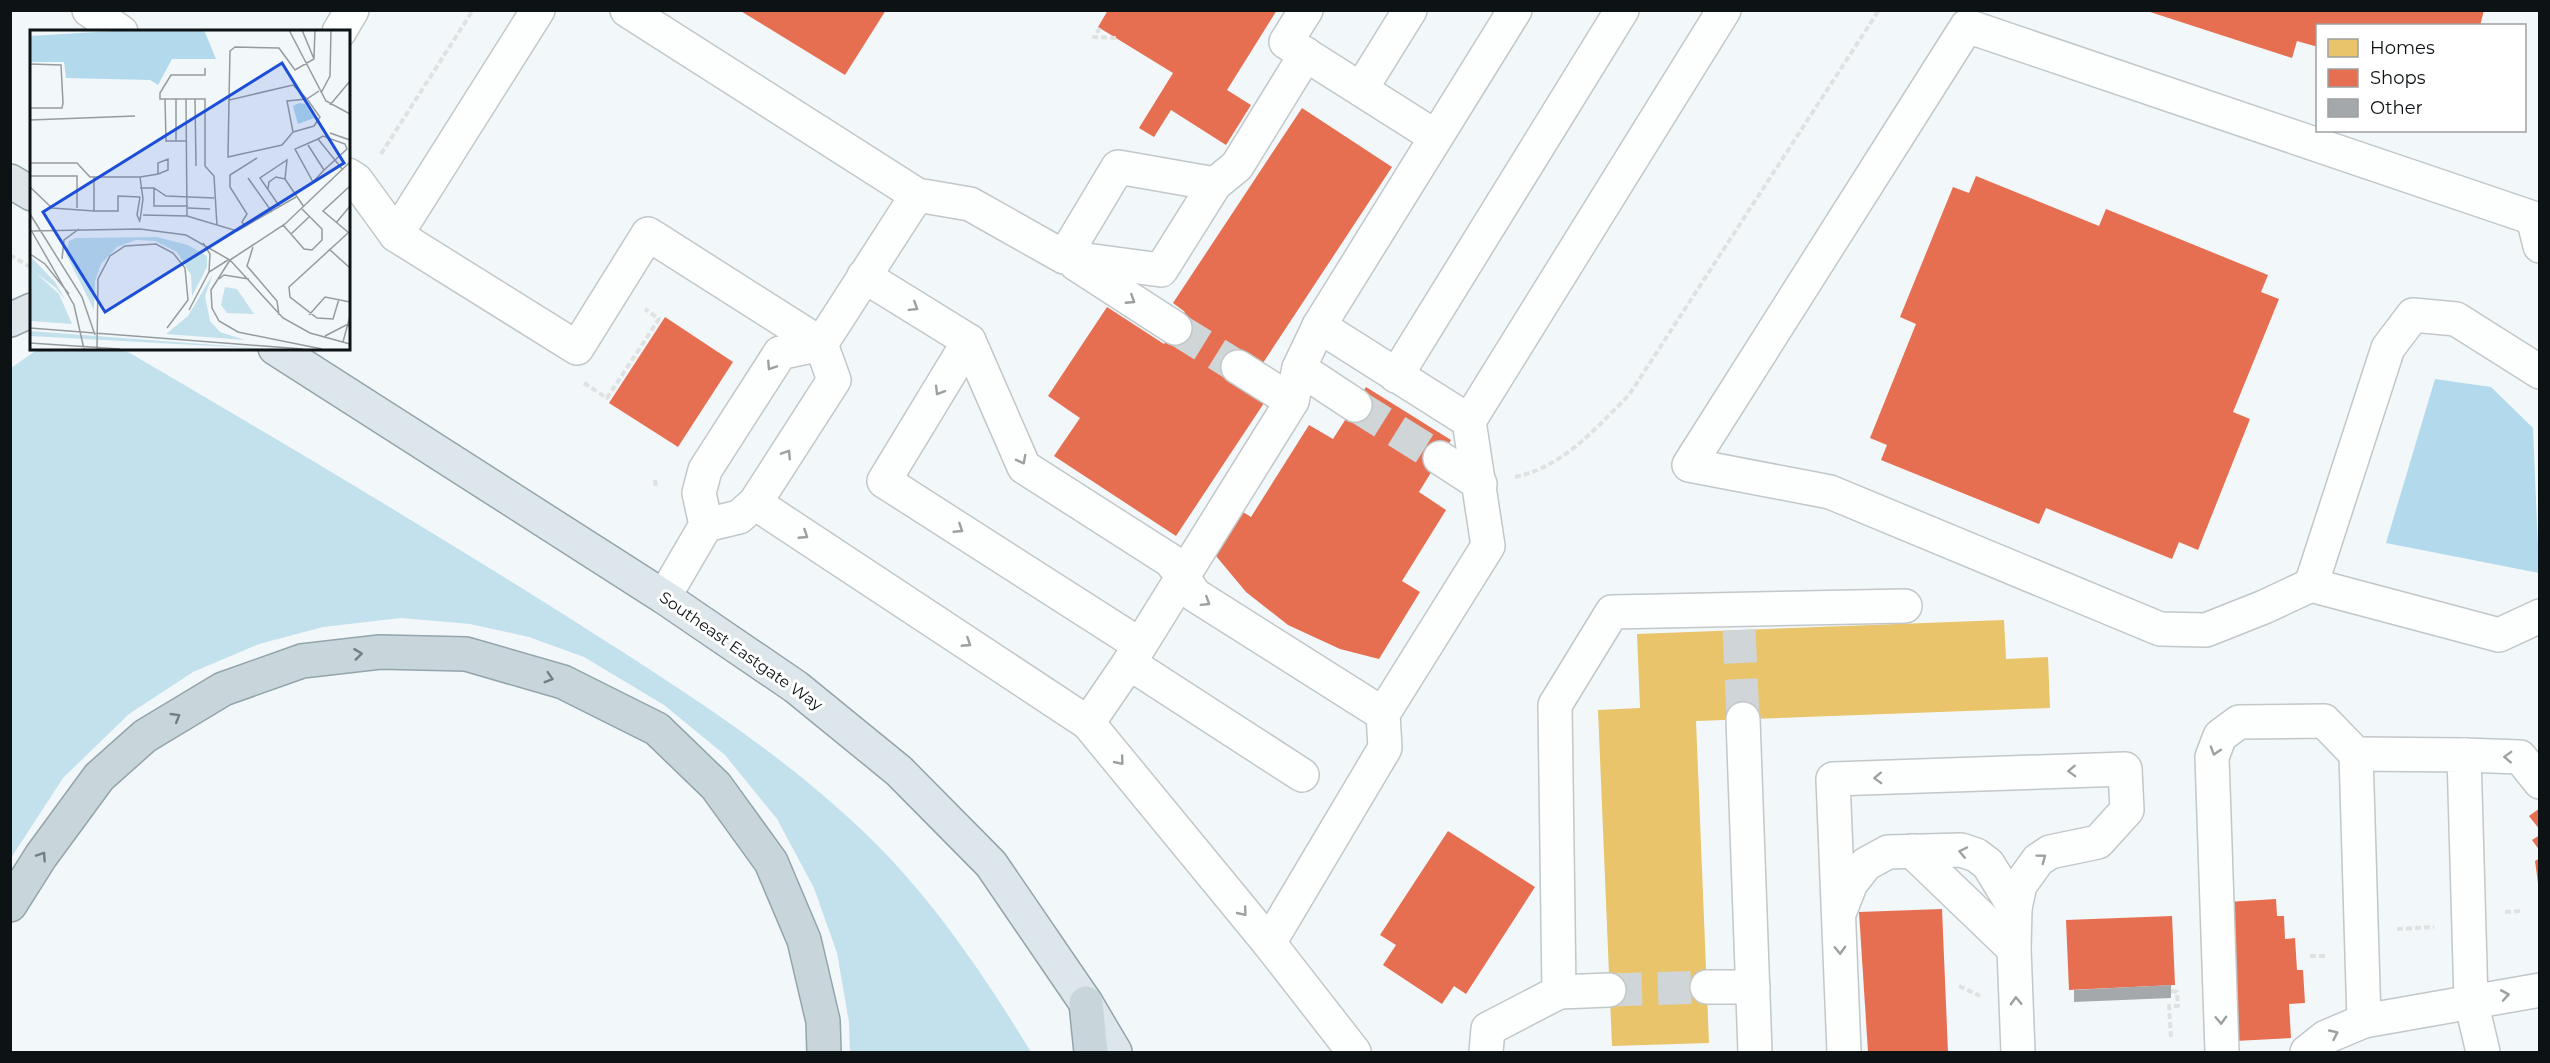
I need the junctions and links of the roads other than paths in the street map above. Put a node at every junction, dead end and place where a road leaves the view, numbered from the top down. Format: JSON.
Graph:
{"nodes":[{"id":1,"x":89,"y":10,"type":"edge"},
{"id":2,"x":352,"y":10,"type":"edge"},
{"id":3,"x":538,"y":10,"type":"edge"},
{"id":4,"x":627,"y":10,"type":"edge"},
{"id":5,"x":1306,"y":10,"type":"edge"},
{"id":6,"x":1410,"y":10,"type":"edge"},
{"id":7,"x":1515,"y":10,"type":"edge"},
{"id":8,"x":1622,"y":10,"type":"edge"},
{"id":9,"x":1724,"y":10,"type":"edge"},
{"id":10,"x":1972,"y":18,"type":"edge"},
{"id":11,"x":118,"y":30,"type":"edge"},
{"id":12,"x":340,"y":30,"type":"edge"},
{"id":13,"x":1306,"y":54,"type":"junction"},
{"id":14,"x":1361,"y":89,"type":"junction"},
{"id":15,"x":1436,"y":137,"type":"junction"},
{"id":16,"x":350,"y":177,"type":"edge"},
{"id":17,"x":10,"y":181,"type":"edge"},
{"id":18,"x":1215,"y":184,"type":"junction"},
{"id":19,"x":30,"y":193,"type":"edge"},
{"id":20,"x":917,"y":195,"type":"junction"},
{"id":21,"x":2537,"y":225,"type":"edge"},
{"id":22,"x":396,"y":235,"type":"junction"},
{"id":23,"x":1064,"y":257,"type":"junction"},
{"id":24,"x":864,"y":276,"type":"junction"},
{"id":25,"x":30,"y":311,"type":"edge"},
{"id":26,"x":10,"y":320,"type":"edge"},
{"id":27,"x":1319,"y":326,"type":"junction"},
{"id":28,"x":1175,"y":328,"type":"tunnel mouth"},
{"id":29,"x":969,"y":341,"type":"junction"},
{"id":30,"x":821,"y":344,"type":"junction"},
{"id":31,"x":278,"y":350,"type":"edge"},
{"id":32,"x":1238,"y":367,"type":"tunnel mouth"},
{"id":33,"x":1299,"y":368,"type":"junction"},
{"id":34,"x":2540,"y":372,"type":"edge"},
{"id":35,"x":1396,"y":376,"type":"junction"},
{"id":36,"x":1292,"y":401,"type":"junction"},
{"id":37,"x":1355,"y":405,"type":"tunnel mouth"},
{"id":38,"x":1469,"y":421,"type":"junction"},
{"id":39,"x":1440,"y":458,"type":"tunnel mouth"},
{"id":40,"x":1480,"y":484,"type":"junction"},
{"id":41,"x":756,"y":503,"type":"junction"},
{"id":42,"x":706,"y":525,"type":"junction"},
{"id":43,"x":1182,"y":578,"type":"junction"},
{"id":44,"x":2311,"y":585,"type":"junction"},
{"id":45,"x":664,"y":597,"type":"junction"},
{"id":46,"x":1905,"y":606,"type":"dead end"},
{"id":47,"x":2540,"y":616,"type":"edge"},
{"id":48,"x":1135,"y":654,"type":"junction"},
{"id":49,"x":1383,"y":714,"type":"junction"},
{"id":50,"x":1743,"y":719,"type":"tunnel mouth"},
{"id":51,"x":1088,"y":723,"type":"junction"},
{"id":52,"x":2356,"y":754,"type":"junction"},
{"id":53,"x":2464,"y":755,"type":"junction"},
{"id":54,"x":1302,"y":775,"type":"dead end"},
{"id":55,"x":2540,"y":782,"type":"edge"},
{"id":56,"x":1912,"y":851,"type":"junction"},
{"id":57,"x":10,"y":905,"type":"edge"},
{"id":58,"x":2015,"y":908,"type":"junction"},
{"id":59,"x":1839,"y":915,"type":"junction"},
{"id":60,"x":1269,"y":943,"type":"junction"},
{"id":61,"x":2014,"y":949,"type":"junction"},
{"id":62,"x":1707,"y":987,"type":"tunnel mouth"},
{"id":63,"x":1753,"y":987,"type":"junction"},
{"id":64,"x":1610,"y":990,"type":"tunnel mouth"},
{"id":65,"x":2540,"y":990,"type":"edge"},
{"id":66,"x":1559,"y":992,"type":"junction"},
{"id":67,"x":2471,"y":1000,"type":"junction"},
{"id":68,"x":1086,"y":1003,"type":"junction"},
{"id":69,"x":2364,"y":1021,"type":"junction"},
{"id":70,"x":824,"y":1053,"type":"edge"},
{"id":71,"x":1091,"y":1053,"type":"edge"},
{"id":72,"x":1115,"y":1053,"type":"edge"},
{"id":73,"x":1354,"y":1053,"type":"edge"},
{"id":74,"x":1486,"y":1053,"type":"edge"},
{"id":75,"x":1755,"y":1053,"type":"edge"},
{"id":76,"x":1844,"y":1053,"type":"edge"},
{"id":77,"x":2018,"y":1053,"type":"edge"},
{"id":78,"x":2222,"y":1053,"type":"edge"},
{"id":79,"x":2307,"y":1053,"type":"edge"},
{"id":80,"x":2483,"y":1053,"type":"edge"}],
"edges":[{"from":1,"to":11,"type":"lane"},
{"from":2,"to":12,"type":"lane"},
{"from":3,"to":22,"type":"lane"},
{"from":4,"to":20,"type":"lane"},
{"from":5,"to":13,"type":"lane"},
{"from":6,"to":14,"type":"lane"},
{"from":7,"to":15,"type":"lane"},
{"from":8,"to":35,"type":"lane"},
{"from":9,"to":38,"type":"lane"},
{"from":10,"to":21,"type":"lane"},
{"from":10,"to":44,"type":"lane"},
{"from":13,"to":14,"type":"lane"},
{"from":13,"to":18,"type":"lane"},
{"from":14,"to":15,"type":"lane"},
{"from":15,"to":27,"type":"lane"},
{"from":16,"to":22,"type":"lane"},
{"from":17,"to":19,"type":"main road"},
{"from":18,"to":23,"type":"lane"},
{"from":18,"to":23,"type":"lane"},
{"from":20,"to":23,"type":"lane"},
{"from":20,"to":24,"type":"lane"},
{"from":22,"to":30,"type":"lane"},
{"from":23,"to":28,"type":"lane","one_way":true},
{"from":24,"to":29,"type":"lane","one_way":true},
{"from":24,"to":30,"type":"lane"},
{"from":25,"to":26,"type":"main road"},
{"from":27,"to":33,"type":"lane"},
{"from":27,"to":35,"type":"lane"},
{"from":29,"to":43,"type":"lane","one_way":true},
{"from":29,"to":48,"type":"lane","one_way":true},
{"from":41,"to":30,"type":"lane","one_way":true},
{"from":30,"to":42,"type":"lane","one_way":true},
{"from":31,"to":45,"type":"main road","name":"Southeast Eastgate Way"},
{"from":32,"to":36,"type":"lane"},
{"from":33,"to":36,"type":"lane"},
{"from":33,"to":37,"type":"lane"},
{"from":34,"to":44,"type":"lane"},
{"from":35,"to":38,"type":"lane"},
{"from":36,"to":43,"type":"lane"},
{"from":38,"to":40,"type":"lane"},
{"from":39,"to":40,"type":"lane"},
{"from":40,"to":49,"type":"lane"},
{"from":41,"to":42,"type":"lane"},
{"from":41,"to":51,"type":"lane","one_way":true},
{"from":42,"to":45,"type":"lane"},
{"from":43,"to":48,"type":"lane"},
{"from":43,"to":49,"type":"lane","one_way":true},
{"from":44,"to":47,"type":"lane"},
{"from":45,"to":68,"type":"main road","name":"Southeast Eastgate Way"},
{"from":46,"to":66,"type":"lane"},
{"from":48,"to":51,"type":"lane"},
{"from":48,"to":54,"type":"lane"},
{"from":49,"to":60,"type":"lane"},
{"from":50,"to":63,"type":"lane"},
{"from":51,"to":60,"type":"lane","one_way":true},
{"from":52,"to":53,"type":"lane"},
{"from":52,"to":69,"type":"lane"},
{"from":52,"to":78,"type":"lane","one_way":true},
{"from":55,"to":53,"type":"lane","one_way":true},
{"from":53,"to":67,"type":"lane"},
{"from":58,"to":56,"type":"lane","one_way":true},
{"from":56,"to":59,"type":"lane"},
{"from":56,"to":61,"type":"lane"},
{"from":57,"to":70,"type":"highway","one_way":true},
{"from":58,"to":59,"type":"lane","one_way":true},
{"from":58,"to":61,"type":"lane"},
{"from":59,"to":76,"type":"lane","one_way":true},
{"from":60,"to":73,"type":"lane"},
{"from":77,"to":61,"type":"lane","one_way":true},
{"from":62,"to":63,"type":"lane"},
{"from":63,"to":75,"type":"lane"},
{"from":64,"to":66,"type":"lane"},
{"from":67,"to":65,"type":"lane","one_way":true},
{"from":66,"to":74,"type":"lane"},
{"from":67,"to":69,"type":"lane"},
{"from":67,"to":80,"type":"lane"},
{"from":68,"to":71,"type":"highway"},
{"from":68,"to":72,"type":"main road","name":"Southeast Eastgate Way"},
{"from":79,"to":69,"type":"lane","one_way":true}]}
